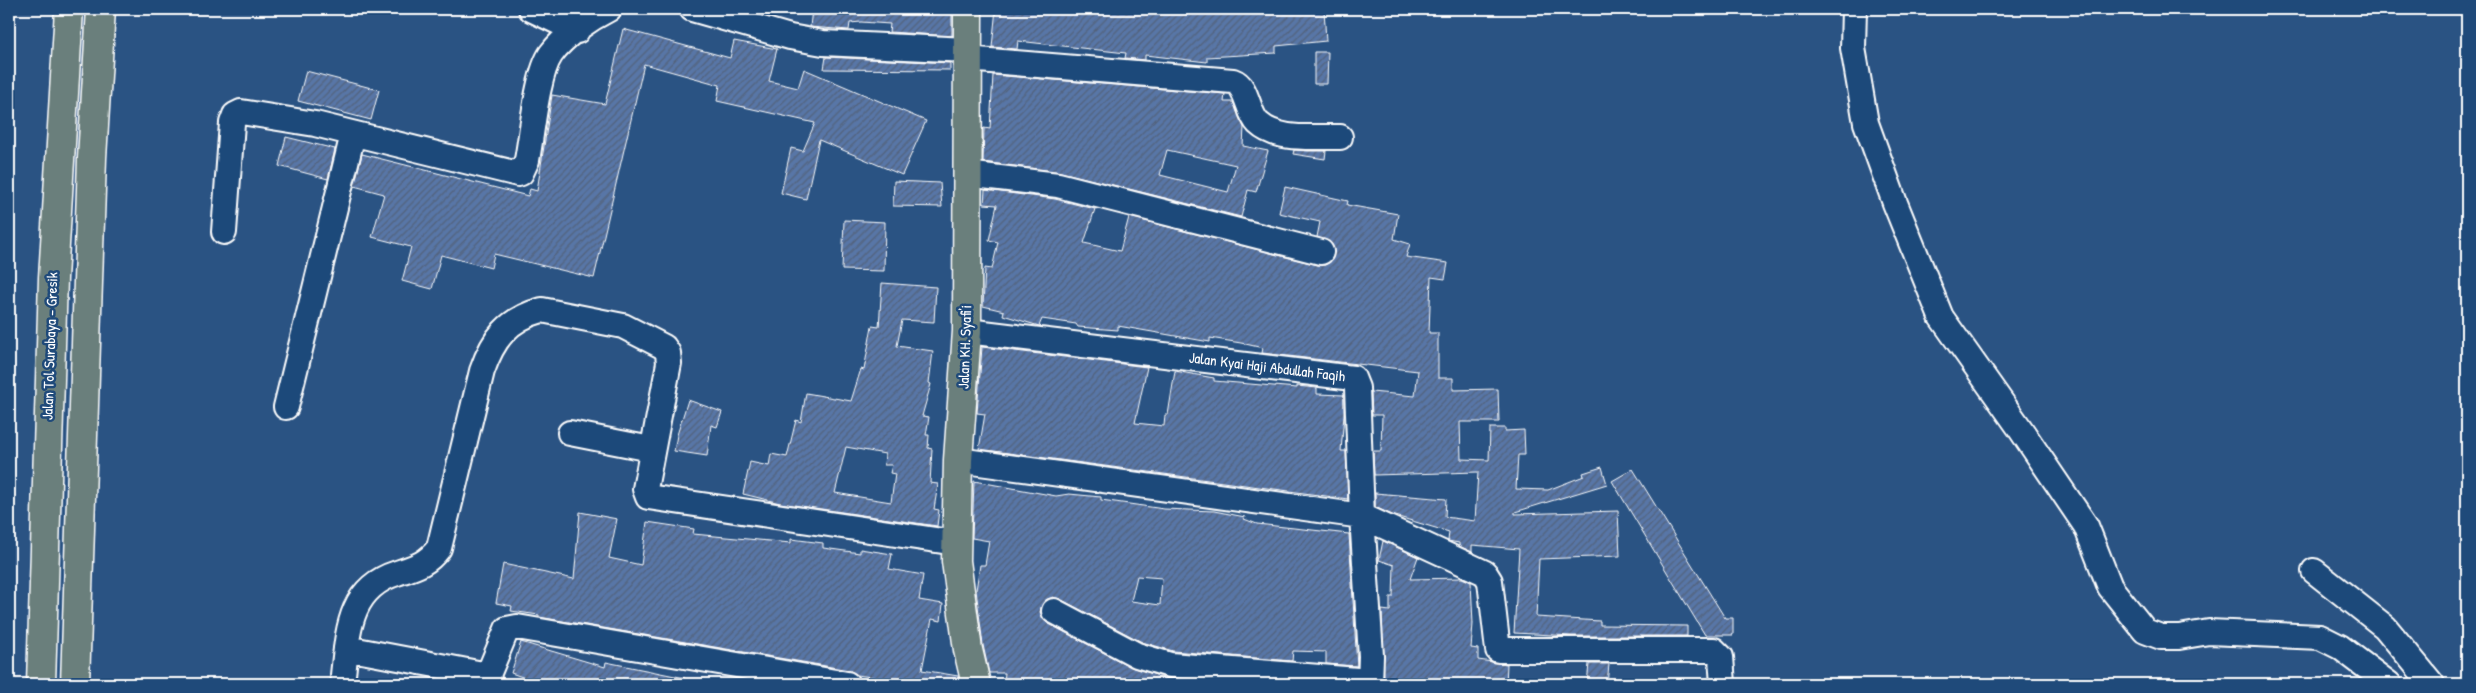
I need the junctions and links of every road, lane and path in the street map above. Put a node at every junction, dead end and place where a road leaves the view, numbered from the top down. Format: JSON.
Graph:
{"nodes":[{"id":1,"x":69,"y":9,"type":"edge"},
{"id":2,"x":101,"y":9,"type":"edge"},
{"id":3,"x":531,"y":9,"type":"edge"},
{"id":4,"x":609,"y":9,"type":"edge"},
{"id":5,"x":692,"y":9,"type":"edge"},
{"id":6,"x":968,"y":9,"type":"edge"},
{"id":7,"x":1854,"y":9,"type":"edge"},
{"id":8,"x":577,"y":31,"type":"junction"},
{"id":9,"x":966,"y":54,"type":"junction"},
{"id":10,"x":353,"y":134,"type":"junction"},
{"id":11,"x":1340,"y":137,"type":"dead end"},
{"id":12,"x":966,"y":174,"type":"junction"},
{"id":13,"x":224,"y":232,"type":"dead end"},
{"id":14,"x":1321,"y":252,"type":"dead end"},
{"id":15,"x":967,"y":331,"type":"junction"},
{"id":16,"x":286,"y":407,"type":"dead end"},
{"id":17,"x":570,"y":433,"type":"dead end"},
{"id":18,"x":651,"y":449,"type":"junction"},
{"id":19,"x":958,"y":460,"type":"junction"},
{"id":20,"x":1362,"y":516,"type":"junction"},
{"id":21,"x":956,"y":543,"type":"junction"},
{"id":22,"x":2314,"y":571,"type":"dead end"},
{"id":23,"x":1054,"y":611,"type":"dead end"},
{"id":24,"x":346,"y":648,"type":"junction"},
{"id":25,"x":343,"y":674,"type":"dead end"},
{"id":26,"x":489,"y":679,"type":"edge"},
{"id":27,"x":1370,"y":683,"type":"edge"},
{"id":28,"x":41,"y":684,"type":"edge"},
{"id":29,"x":75,"y":684,"type":"edge"},
{"id":30,"x":847,"y":684,"type":"edge"},
{"id":31,"x":976,"y":684,"type":"edge"},
{"id":32,"x":1723,"y":684,"type":"edge"},
{"id":33,"x":2389,"y":684,"type":"edge"},
{"id":34,"x":2432,"y":684,"type":"edge"}],
"edges":[{"from":1,"to":28,"type":"main road","name":"Jalan Tol Surabaya - Gresik"},
{"from":2,"to":29,"type":"main road"},
{"from":3,"to":8,"type":"street"},
{"from":4,"to":8,"type":"street"},
{"from":5,"to":9,"type":"street"},
{"from":6,"to":9,"type":"main road","name":"Jalan KH. Syafi'i"},
{"from":7,"to":33,"type":"street"},
{"from":8,"to":10,"type":"street"},
{"from":9,"to":11,"type":"street"},
{"from":9,"to":12,"type":"main road","name":"Jalan KH. Syafi'i"},
{"from":10,"to":13,"type":"street"},
{"from":10,"to":16,"type":"street"},
{"from":12,"to":14,"type":"street"},
{"from":12,"to":15,"type":"main road","name":"Jalan KH. Syafi'i"},
{"from":15,"to":19,"type":"main road","name":"Jalan KH. Syafi'i"},
{"from":15,"to":20,"type":"street","name":"Jalan Kyai Haji Abdullah Faqih"},
{"from":17,"to":18,"type":"street"},
{"from":18,"to":21,"type":"street"},
{"from":18,"to":24,"type":"street"},
{"from":19,"to":20,"type":"street"},
{"from":19,"to":21,"type":"main road","name":"Jalan KH. Syafi'i"},
{"from":20,"to":27,"type":"street","name":"Jalan Kyai Haji Abdullah Faqih"},
{"from":20,"to":32,"type":"street"},
{"from":21,"to":31,"type":"main road","name":"Jalan KH. Syafi'i"},
{"from":22,"to":34,"type":"street"},
{"from":23,"to":27,"type":"street"},
{"from":24,"to":25,"type":"street"},
{"from":24,"to":26,"type":"street"},
{"from":26,"to":30,"type":"street"}]}
